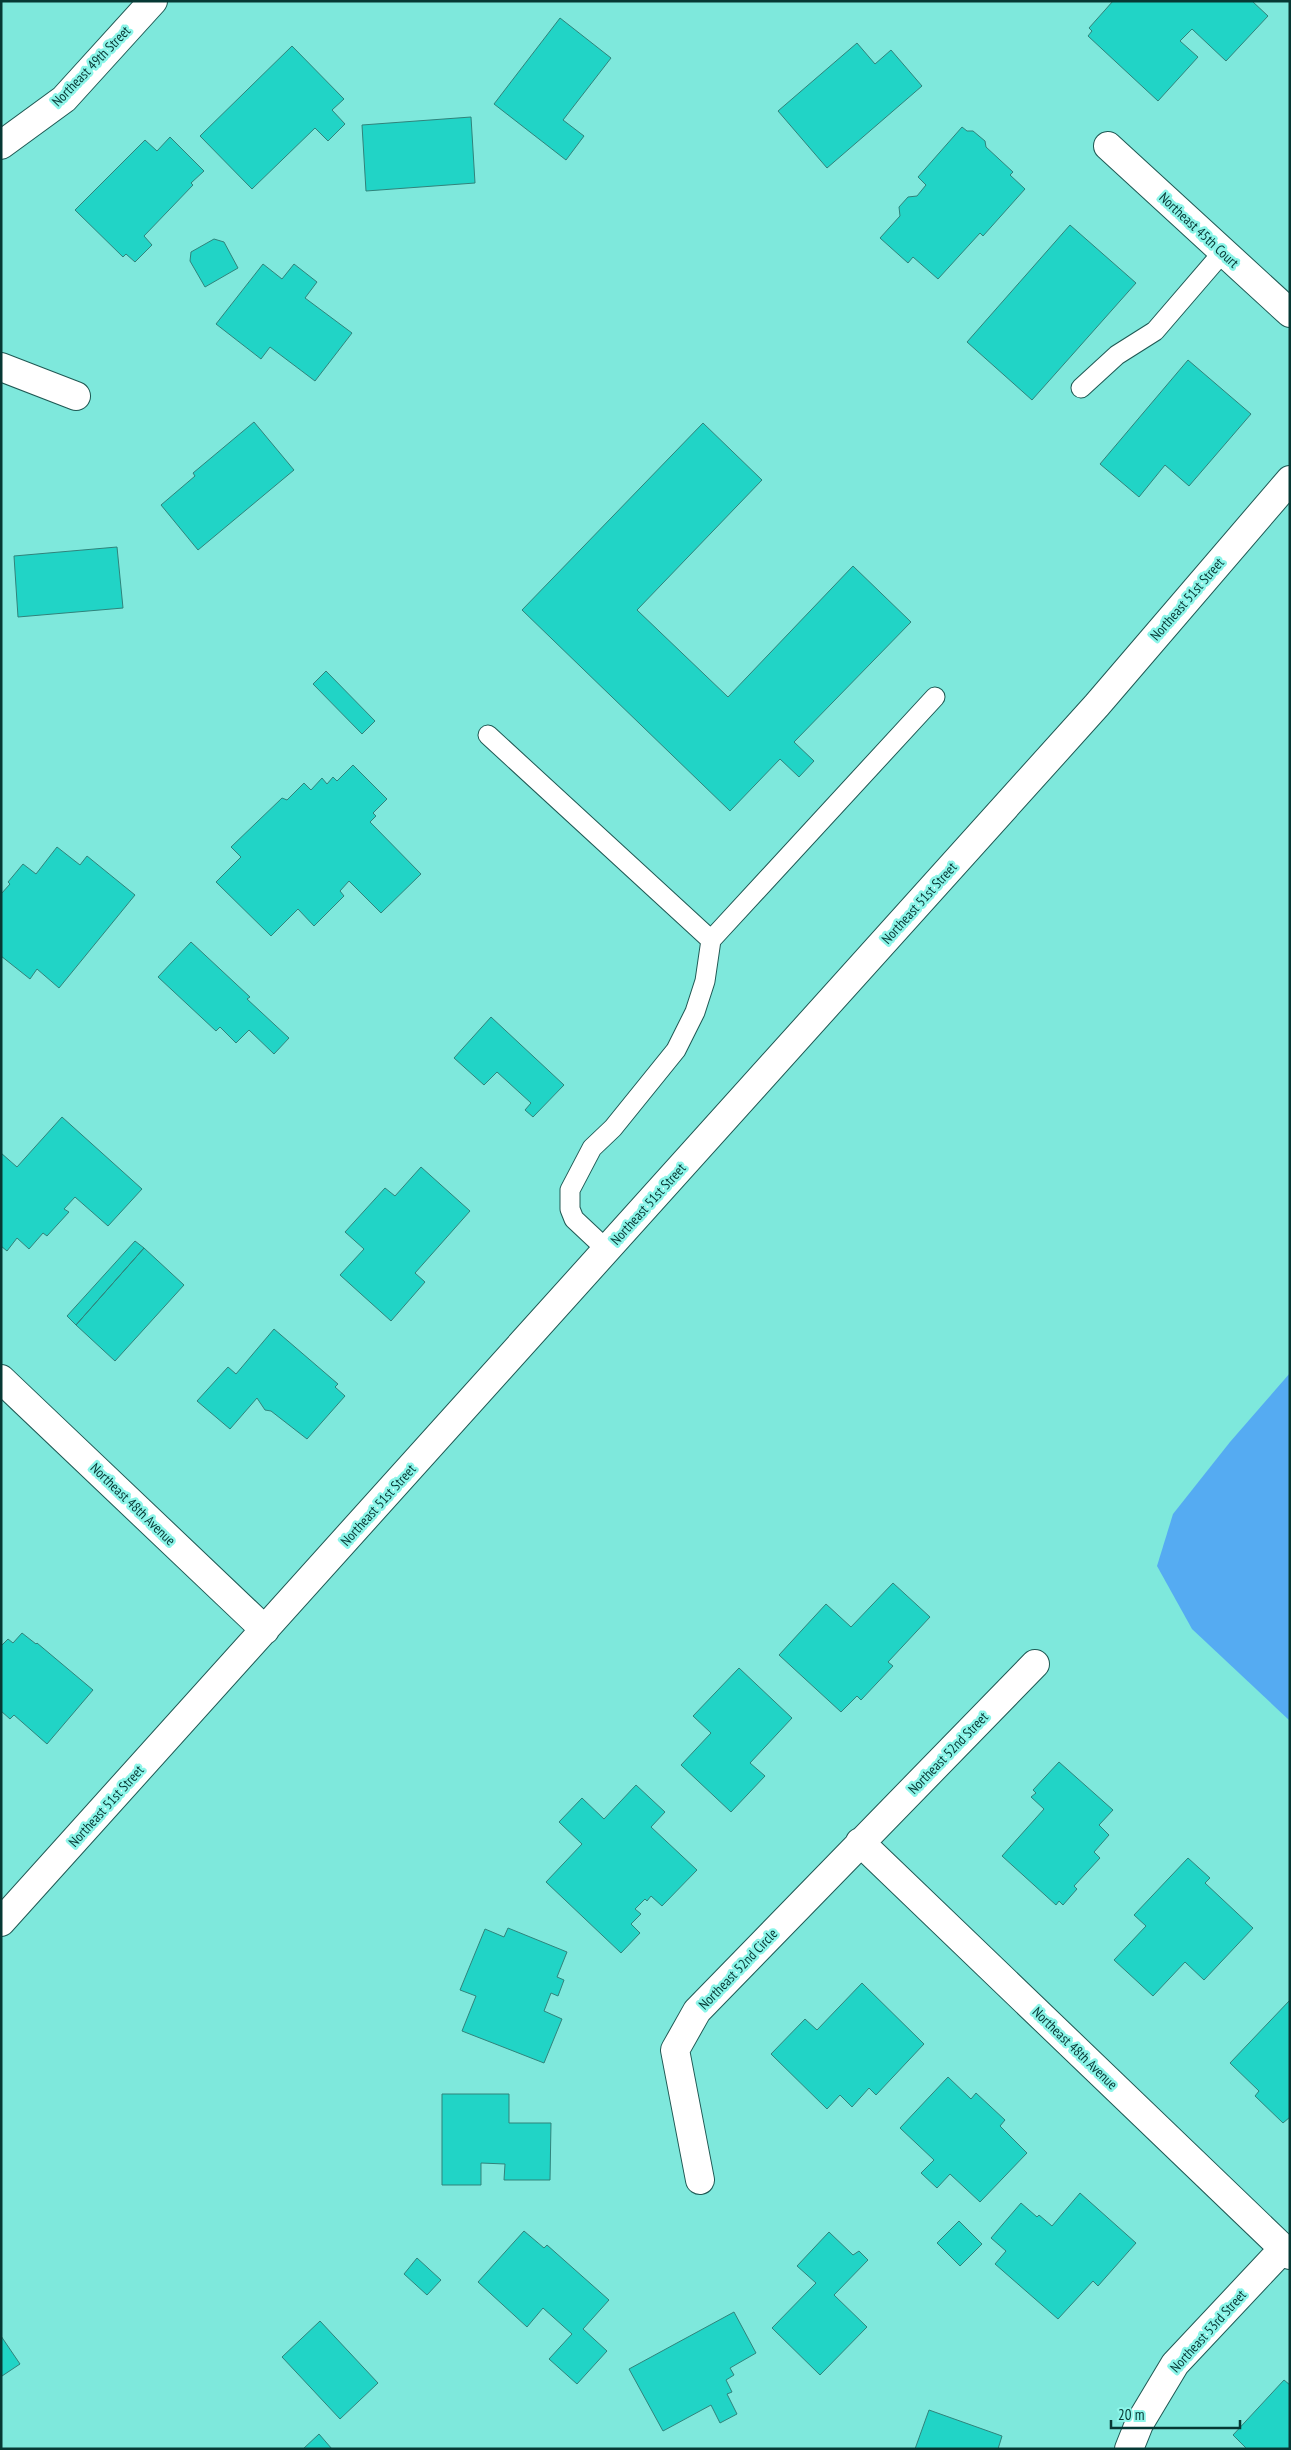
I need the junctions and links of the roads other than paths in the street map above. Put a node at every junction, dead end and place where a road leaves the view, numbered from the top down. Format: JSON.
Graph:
{"nodes":[{"id":1,"x":153,"y":1,"type":"edge"},
{"id":2,"x":1,"y":145,"type":"edge"},
{"id":3,"x":1108,"y":146,"type":"dead end"},
{"id":4,"x":1223,"y":252,"type":"junction"},
{"id":5,"x":1290,"y":313,"type":"edge"},
{"id":6,"x":1,"y":367,"type":"edge"},
{"id":7,"x":1081,"y":388,"type":"dead end"},
{"id":8,"x":76,"y":396,"type":"dead end"},
{"id":9,"x":1290,"y":480,"type":"edge"},
{"id":10,"x":935,"y":697,"type":"dead end"},
{"id":11,"x":488,"y":735,"type":"dead end"},
{"id":12,"x":711,"y":940,"type":"junction"},
{"id":13,"x":607,"y":1250,"type":"junction"},
{"id":14,"x":1,"y":1379,"type":"edge"},
{"id":15,"x":266,"y":1630,"type":"junction"},
{"id":16,"x":1035,"y":1664,"type":"dead end"},
{"id":17,"x":860,"y":1842,"type":"junction"},
{"id":18,"x":1,"y":1922,"type":"edge"},
{"id":19,"x":700,"y":2180,"type":"dead end"},
{"id":20,"x":1287,"y":2252,"type":"edge"},
{"id":21,"x":1129,"y":2449,"type":"edge"}],
"edges":[{"from":1,"to":2,"type":"street","name":"Northeast 49th Street"},
{"from":3,"to":4,"type":"street","name":"Northeast 45th Court"},
{"from":4,"to":5,"type":"street","name":"Northeast 45th Court"},
{"from":4,"to":7,"type":"lane"},
{"from":6,"to":8,"type":"street"},
{"from":9,"to":13,"type":"street","name":"Northeast 51st Street"},
{"from":10,"to":12,"type":"lane"},
{"from":11,"to":12,"type":"lane"},
{"from":12,"to":13,"type":"lane"},
{"from":13,"to":15,"type":"street","name":"Northeast 51st Street"},
{"from":14,"to":15,"type":"street","name":"Northeast 48th Avenue"},
{"from":15,"to":18,"type":"street","name":"Northeast 51st Street"},
{"from":16,"to":17,"type":"street","name":"Northeast 52nd Street"},
{"from":17,"to":19,"type":"street","name":"Northeast 52nd Circle"},
{"from":17,"to":20,"type":"street","name":"Northeast 48th Avenue"},
{"from":20,"to":21,"type":"street","name":"Northeast 53rd Street"}]}
